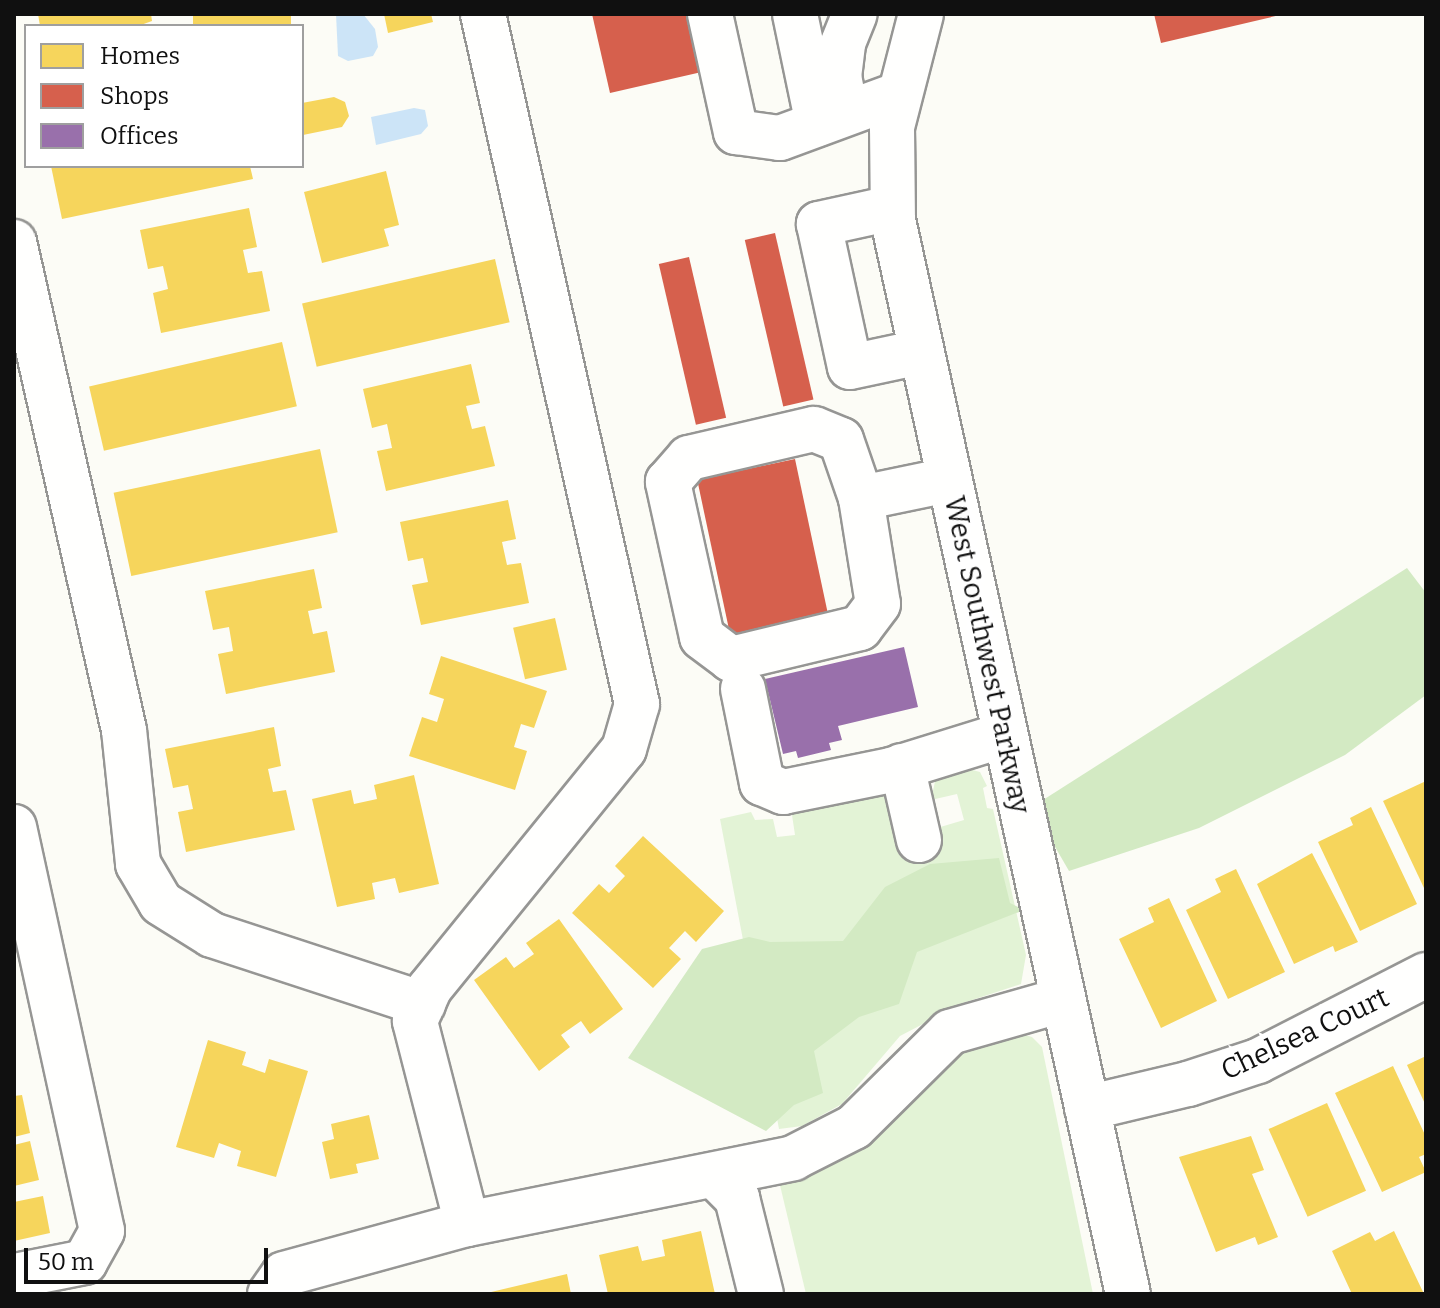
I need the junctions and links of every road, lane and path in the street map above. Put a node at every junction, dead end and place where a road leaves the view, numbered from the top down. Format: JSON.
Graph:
{"nodes":[{"id":1,"x":483,"y":14,"type":"edge"},
{"id":2,"x":710,"y":14,"type":"edge"},
{"id":3,"x":795,"y":14,"type":"edge"},
{"id":4,"x":855,"y":14,"type":"edge"},
{"id":5,"x":921,"y":14,"type":"edge"},
{"id":6,"x":897,"y":95,"type":"junction"},
{"id":7,"x":832,"y":118,"type":"junction"},
{"id":8,"x":892,"y":208,"type":"junction"},
{"id":9,"x":14,"y":242,"type":"edge"},
{"id":10,"x":920,"y":352,"type":"junction"},
{"id":11,"x":948,"y":480,"type":"junction"},
{"id":12,"x":861,"y":498,"type":"junction"},
{"id":13,"x":743,"y":689,"type":"dead end"},
{"id":14,"x":1004,"y":735,"type":"junction"},
{"id":15,"x":902,"y":766,"type":"junction"},
{"id":16,"x":14,"y":827,"type":"edge"},
{"id":17,"x":919,"y":840,"type":"dead end"},
{"id":18,"x":1426,"y":975,"type":"edge"},
{"id":19,"x":1062,"y":1000,"type":"junction"},
{"id":20,"x":423,"y":1004,"type":"junction"},
{"id":21,"x":1087,"y":1108,"type":"junction"},
{"id":22,"x":714,"y":1175,"type":"junction"},
{"id":23,"x":467,"y":1224,"type":"junction"},
{"id":24,"x":14,"y":1276,"type":"edge"},
{"id":25,"x":270,"y":1294,"type":"edge"},
{"id":26,"x":761,"y":1294,"type":"edge"},
{"id":27,"x":1128,"y":1294,"type":"edge"}],
"edges":[{"from":1,"to":20,"type":"street"},
{"from":2,"to":7,"type":"street"},
{"from":3,"to":7,"type":"street"},
{"from":4,"to":7,"type":"street"},
{"from":5,"to":6,"type":"street","name":"West Southwest Parkway"},
{"from":6,"to":7,"type":"street"},
{"from":6,"to":8,"type":"street","name":"West Southwest Parkway"},
{"from":8,"to":10,"type":"street","name":"West Southwest Parkway"},
{"from":8,"to":10,"type":"street"},
{"from":9,"to":20,"type":"street"},
{"from":10,"to":11,"type":"street","name":"West Southwest Parkway"},
{"from":11,"to":12,"type":"street"},
{"from":11,"to":14,"type":"street","name":"West Southwest Parkway"},
{"from":12,"to":12,"type":"street"},
{"from":13,"to":15,"type":"street"},
{"from":14,"to":15,"type":"street"},
{"from":14,"to":19,"type":"street","name":"West Southwest Parkway"},
{"from":15,"to":17,"type":"street"},
{"from":16,"to":24,"type":"street"},
{"from":18,"to":21,"type":"street","name":"Chelsea Court"},
{"from":19,"to":21,"type":"street","name":"West Southwest Parkway"},
{"from":19,"to":22,"type":"street"},
{"from":20,"to":23,"type":"street"},
{"from":21,"to":27,"type":"street","name":"West Southwest Parkway"},
{"from":22,"to":23,"type":"street"},
{"from":22,"to":26,"type":"street"},
{"from":23,"to":25,"type":"street"}]}
